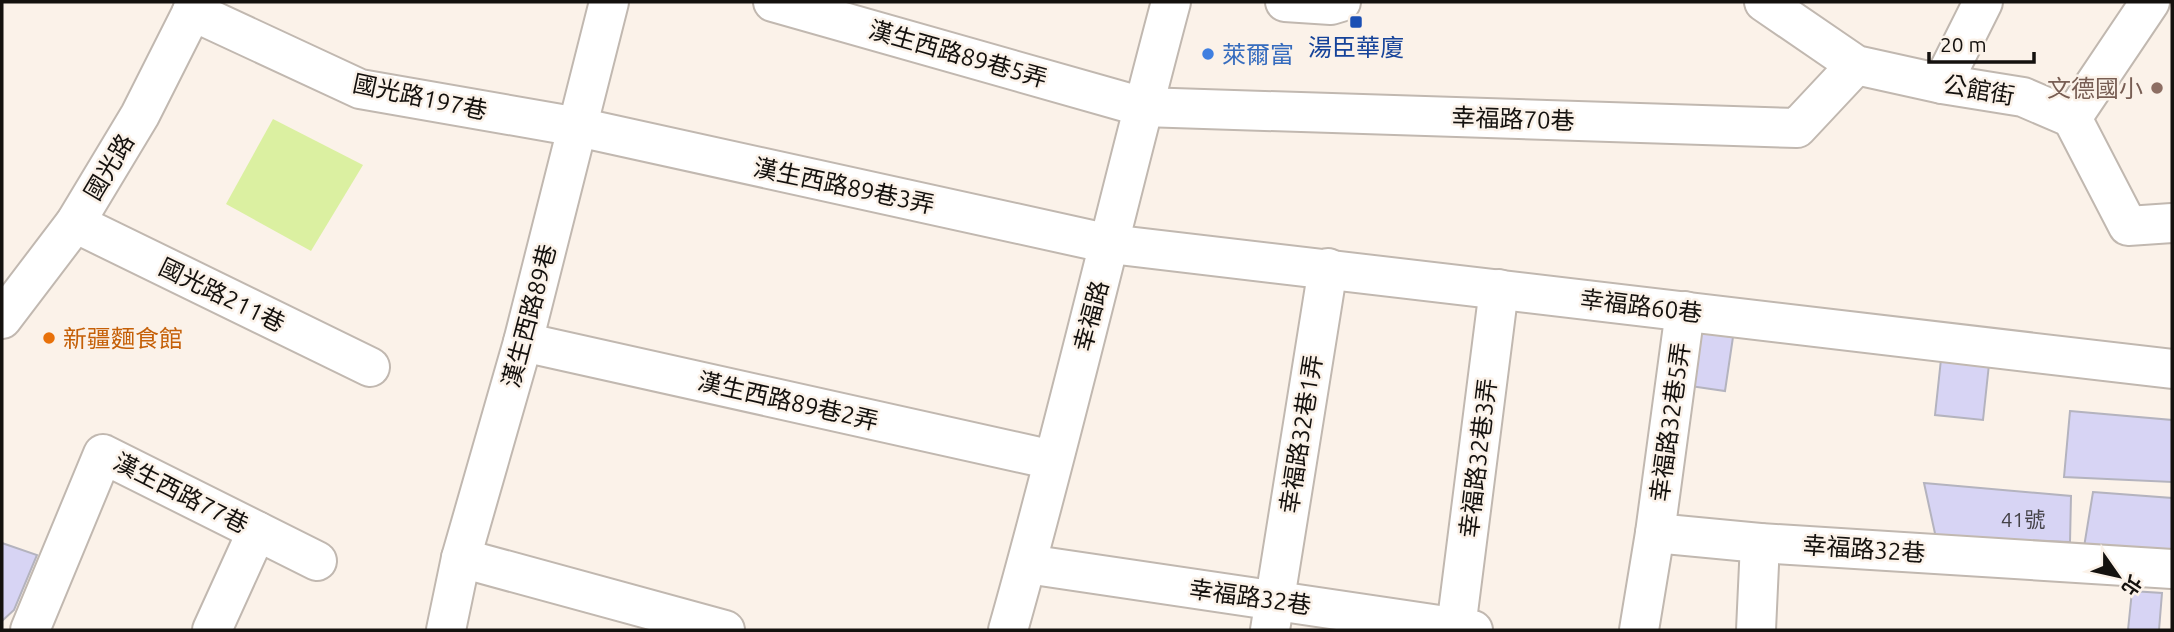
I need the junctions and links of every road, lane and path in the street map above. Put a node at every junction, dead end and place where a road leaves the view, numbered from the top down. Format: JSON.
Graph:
{"nodes":[{"id":1,"x":609,"y":2,"type":"edge"},
{"id":2,"x":773,"y":2,"type":"edge"},
{"id":3,"x":1171,"y":2,"type":"edge"},
{"id":4,"x":1285,"y":2,"type":"edge"},
{"id":5,"x":1341,"y":2,"type":"edge"},
{"id":6,"x":1764,"y":2,"type":"edge"},
{"id":7,"x":1983,"y":2,"type":"edge"},
{"id":8,"x":2150,"y":2,"type":"edge"},
{"id":9,"x":194,"y":6,"type":"edge"},
{"id":10,"x":1856,"y":65,"type":"junction"},
{"id":11,"x":1942,"y":84,"type":"junction"},
{"id":12,"x":1143,"y":107,"type":"junction"},
{"id":13,"x":2072,"y":118,"type":"junction"},
{"id":14,"x":578,"y":127,"type":"junction"},
{"id":15,"x":75,"y":223,"type":"junction"},
{"id":16,"x":2172,"y":223,"type":"edge"},
{"id":17,"x":1110,"y":244,"type":"junction"},
{"id":18,"x":1328,"y":268,"type":"junction"},
{"id":19,"x":1499,"y":289,"type":"junction"},
{"id":20,"x":1685,"y":311,"type":"junction"},
{"id":21,"x":2,"y":319,"type":"edge"},
{"id":22,"x":523,"y":342,"type":"junction"},
{"id":23,"x":370,"y":367,"type":"dead end"},
{"id":24,"x":2172,"y":369,"type":"edge"},
{"id":25,"x":1053,"y":460,"type":"junction"},
{"id":26,"x":257,"y":531,"type":"junction"},
{"id":27,"x":1655,"y":533,"type":"junction"},
{"id":28,"x":1760,"y":542,"type":"junction"},
{"id":29,"x":461,"y":558,"type":"junction"},
{"id":30,"x":317,"y":561,"type":"dead end"},
{"id":31,"x":1027,"y":564,"type":"junction"},
{"id":32,"x":2172,"y":569,"type":"edge"},
{"id":33,"x":1272,"y":615,"type":"edge"},
{"id":34,"x":1465,"y":629,"type":"edge"},
{"id":35,"x":30,"y":630,"type":"edge"},
{"id":36,"x":212,"y":630,"type":"edge"},
{"id":37,"x":446,"y":630,"type":"edge"},
{"id":38,"x":725,"y":630,"type":"edge"},
{"id":39,"x":1008,"y":630,"type":"edge"},
{"id":40,"x":1639,"y":630,"type":"edge"},
{"id":41,"x":1756,"y":630,"type":"edge"}],
"edges":[{"from":1,"to":14,"type":"street","name":"漢生西路89巷"},
{"from":2,"to":12,"type":"street","name":"漢生西路89巷5弄"},
{"from":3,"to":12,"type":"street","name":"幸福路"},
{"from":4,"to":5,"type":"street"},
{"from":6,"to":10,"type":"street","name":"公館街"},
{"from":7,"to":11,"type":"street"},
{"from":8,"to":13,"type":"street"},
{"from":9,"to":14,"type":"street","name":"國光路197巷"},
{"from":9,"to":15,"type":"street","name":"國光路"},
{"from":10,"to":11,"type":"street","name":"公館街"},
{"from":10,"to":12,"type":"street","name":"幸福路70巷"},
{"from":11,"to":13,"type":"street","name":"公館街"},
{"from":12,"to":17,"type":"street","name":"幸福路"},
{"from":13,"to":16,"type":"street"},
{"from":14,"to":17,"type":"street","name":"漢生西路89巷3弄"},
{"from":14,"to":22,"type":"street","name":"漢生西路89巷"},
{"from":15,"to":21,"type":"street","name":"國光路"},
{"from":15,"to":23,"type":"street","name":"國光路211巷"},
{"from":17,"to":18,"type":"street","name":"幸福路60巷"},
{"from":17,"to":25,"type":"street","name":"幸福路"},
{"from":18,"to":19,"type":"street","name":"幸福路60巷"},
{"from":18,"to":33,"type":"street","name":"幸福路32巷1弄"},
{"from":19,"to":20,"type":"street","name":"幸福路60巷"},
{"from":19,"to":34,"type":"street","name":"幸福路32巷3弄"},
{"from":20,"to":24,"type":"street","name":"幸福路60巷"},
{"from":20,"to":27,"type":"street","name":"幸福路32巷5弄"},
{"from":22,"to":25,"type":"street","name":"漢生西路89巷2弄"},
{"from":22,"to":29,"type":"street","name":"漢生西路89巷"},
{"from":25,"to":31,"type":"street","name":"幸福路"},
{"from":26,"to":30,"type":"street","name":"漢生西路77巷"},
{"from":26,"to":35,"type":"street","name":"漢生西路77巷"},
{"from":26,"to":36,"type":"street"},
{"from":27,"to":28,"type":"street","name":"幸福路32巷"},
{"from":27,"to":40,"type":"street"},
{"from":28,"to":32,"type":"street","name":"幸福路32巷"},
{"from":28,"to":41,"type":"street"},
{"from":29,"to":37,"type":"street","name":"漢生西路89巷"},
{"from":29,"to":38,"type":"street"},
{"from":31,"to":33,"type":"street","name":"幸福路32巷"},
{"from":31,"to":39,"type":"street","name":"幸福路"},
{"from":33,"to":34,"type":"street","name":"幸福路32巷"}]}
